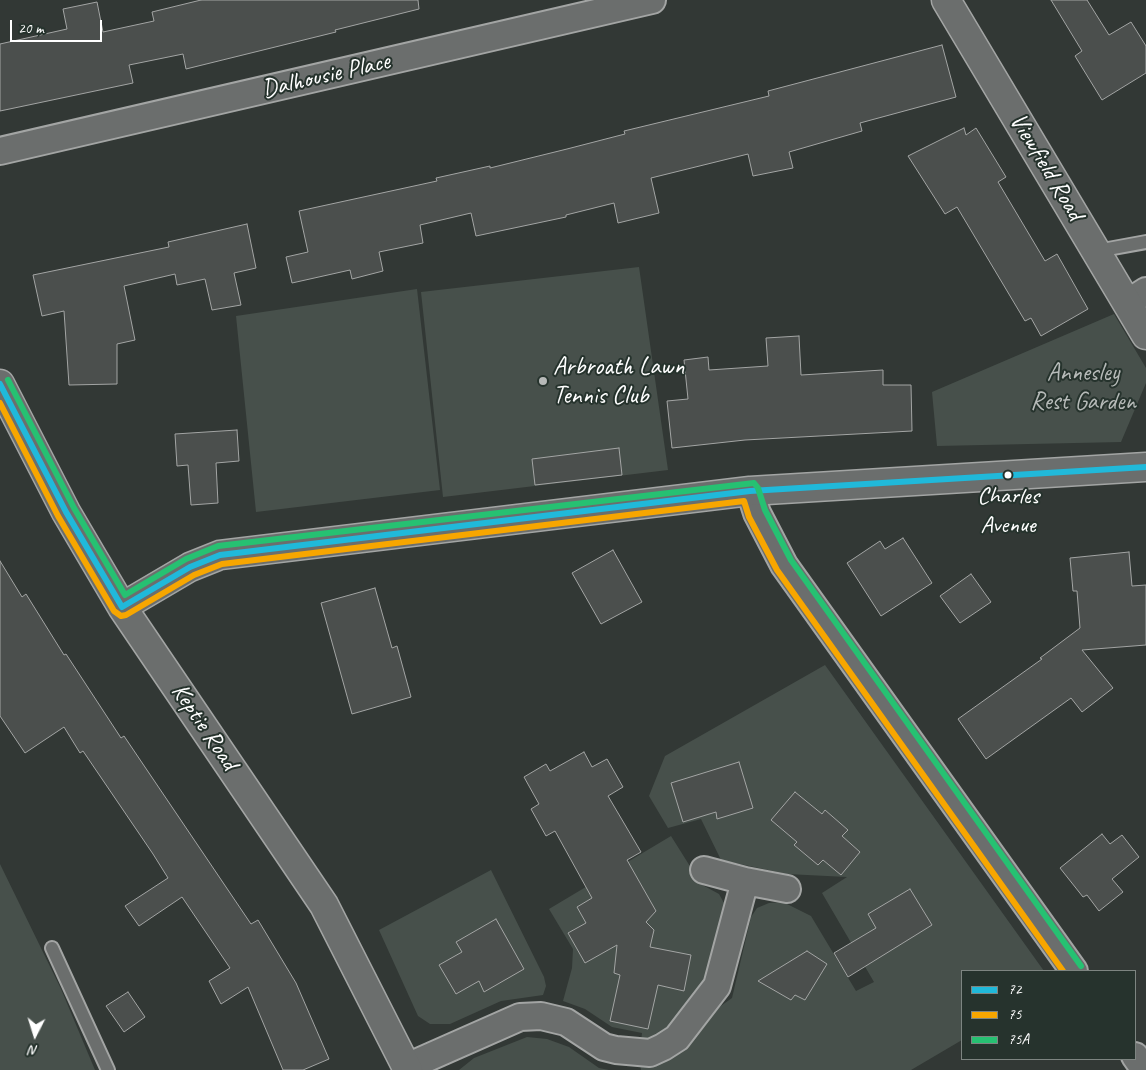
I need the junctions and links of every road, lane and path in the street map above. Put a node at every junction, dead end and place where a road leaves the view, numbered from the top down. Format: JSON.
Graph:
{"nodes":[{"id":1,"x":652,"y":0,"type":"edge"},
{"id":2,"x":946,"y":0,"type":"edge"},
{"id":3,"x":0,"y":151,"type":"edge"},
{"id":4,"x":1146,"y":242,"type":"edge"},
{"id":5,"x":1097,"y":251,"type":"junction"},
{"id":6,"x":1137,"y":297,"type":"edge"},
{"id":7,"x":1146,"y":334,"type":"edge"},
{"id":8,"x":0,"y":384,"type":"edge"},
{"id":9,"x":1146,"y":467,"type":"edge"},
{"id":10,"x":750,"y":491,"type":"junction"},
{"id":11,"x":122,"y":607,"type":"junction"},
{"id":12,"x":704,"y":870,"type":"dead end"},
{"id":13,"x":745,"y":881,"type":"junction"},
{"id":14,"x":787,"y":889,"type":"dead end"},
{"id":15,"x":52,"y":948,"type":"dead end"},
{"id":16,"x":1073,"y":970,"type":"edge"},
{"id":17,"x":1136,"y":1057,"type":"edge"},
{"id":18,"x":408,"y":1069,"type":"edge"},
{"id":19,"x":108,"y":1070,"type":"edge"},
{"id":20,"x":1145,"y":1070,"type":"edge"}],
"edges":[{"from":1,"to":3,"type":"street","name":"Dalhousie Place"},
{"from":2,"to":5,"type":"main road","name":"Viewfield Road"},
{"from":4,"to":5,"type":"lane"},
{"from":5,"to":6,"type":"main road","name":"Viewfield Road"},
{"from":6,"to":7,"type":"main road","name":"Viewfield Road"},
{"from":8,"to":11,"type":"main road","name":"Keptie Road"},
{"from":9,"to":10,"type":"main road"},
{"from":10,"to":11,"type":"main road"},
{"from":10,"to":16,"type":"street"},
{"from":11,"to":18,"type":"main road","name":"Keptie Road"},
{"from":12,"to":13,"type":"street"},
{"from":13,"to":14,"type":"street"},
{"from":13,"to":18,"type":"street"},
{"from":15,"to":19,"type":"lane"},
{"from":17,"to":20,"type":"street"}]}
